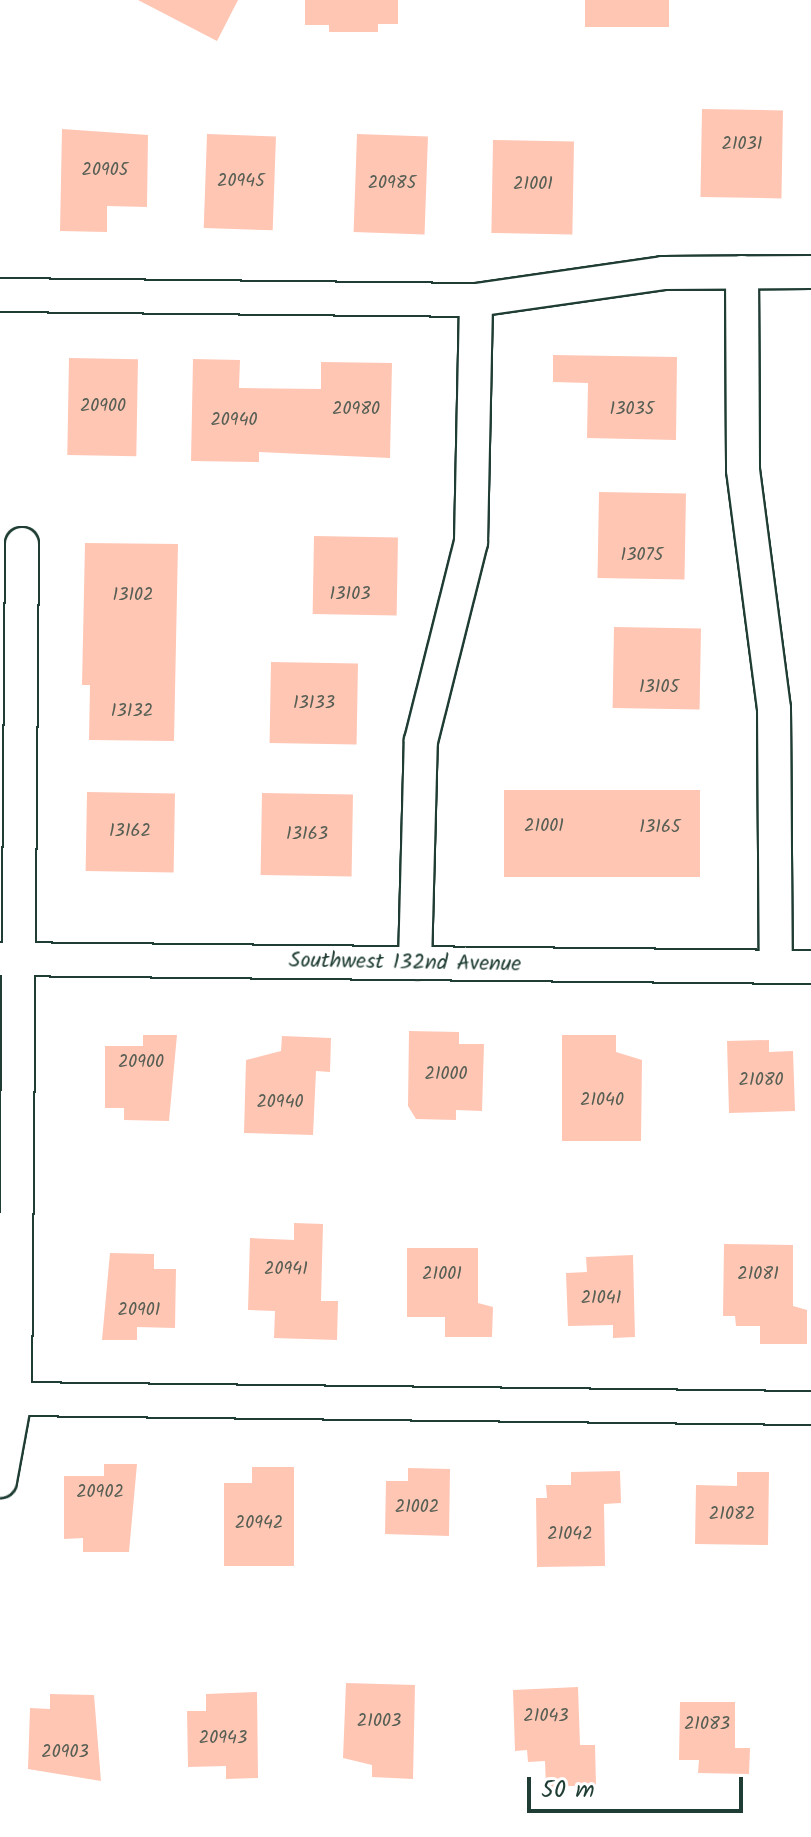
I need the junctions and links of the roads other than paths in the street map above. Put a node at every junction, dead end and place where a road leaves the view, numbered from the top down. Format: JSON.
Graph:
{"nodes":[{"id":1,"x":742,"y":272,"type":"junction"},
{"id":2,"x":811,"y":272,"type":"edge"},
{"id":3,"x":0,"y":295,"type":"edge"},
{"id":4,"x":476,"y":300,"type":"junction"},
{"id":5,"x":22,"y":544,"type":"dead end"},
{"id":6,"x":8,"y":960,"type":"edge"},
{"id":7,"x":415,"y":963,"type":"junction"},
{"id":8,"x":776,"y":967,"type":"junction"},
{"id":9,"x":811,"y":967,"type":"edge"},
{"id":10,"x":15,"y":1399,"type":"junction"},
{"id":11,"x":811,"y":1408,"type":"edge"},
{"id":12,"x":0,"y":1481,"type":"edge"}],
"edges":[{"from":1,"to":2,"type":"street"},
{"from":1,"to":4,"type":"street"},
{"from":1,"to":8,"type":"street"},
{"from":3,"to":4,"type":"street"},
{"from":4,"to":7,"type":"street"},
{"from":5,"to":6,"type":"street"},
{"from":6,"to":7,"type":"street","name":"Southwest 132nd Avenue"},
{"from":6,"to":10,"type":"street"},
{"from":7,"to":8,"type":"street","name":"Southwest 132nd Avenue"},
{"from":8,"to":9,"type":"street","name":"Southwest 132nd Avenue"},
{"from":10,"to":11,"type":"street"},
{"from":10,"to":12,"type":"street"}]}
